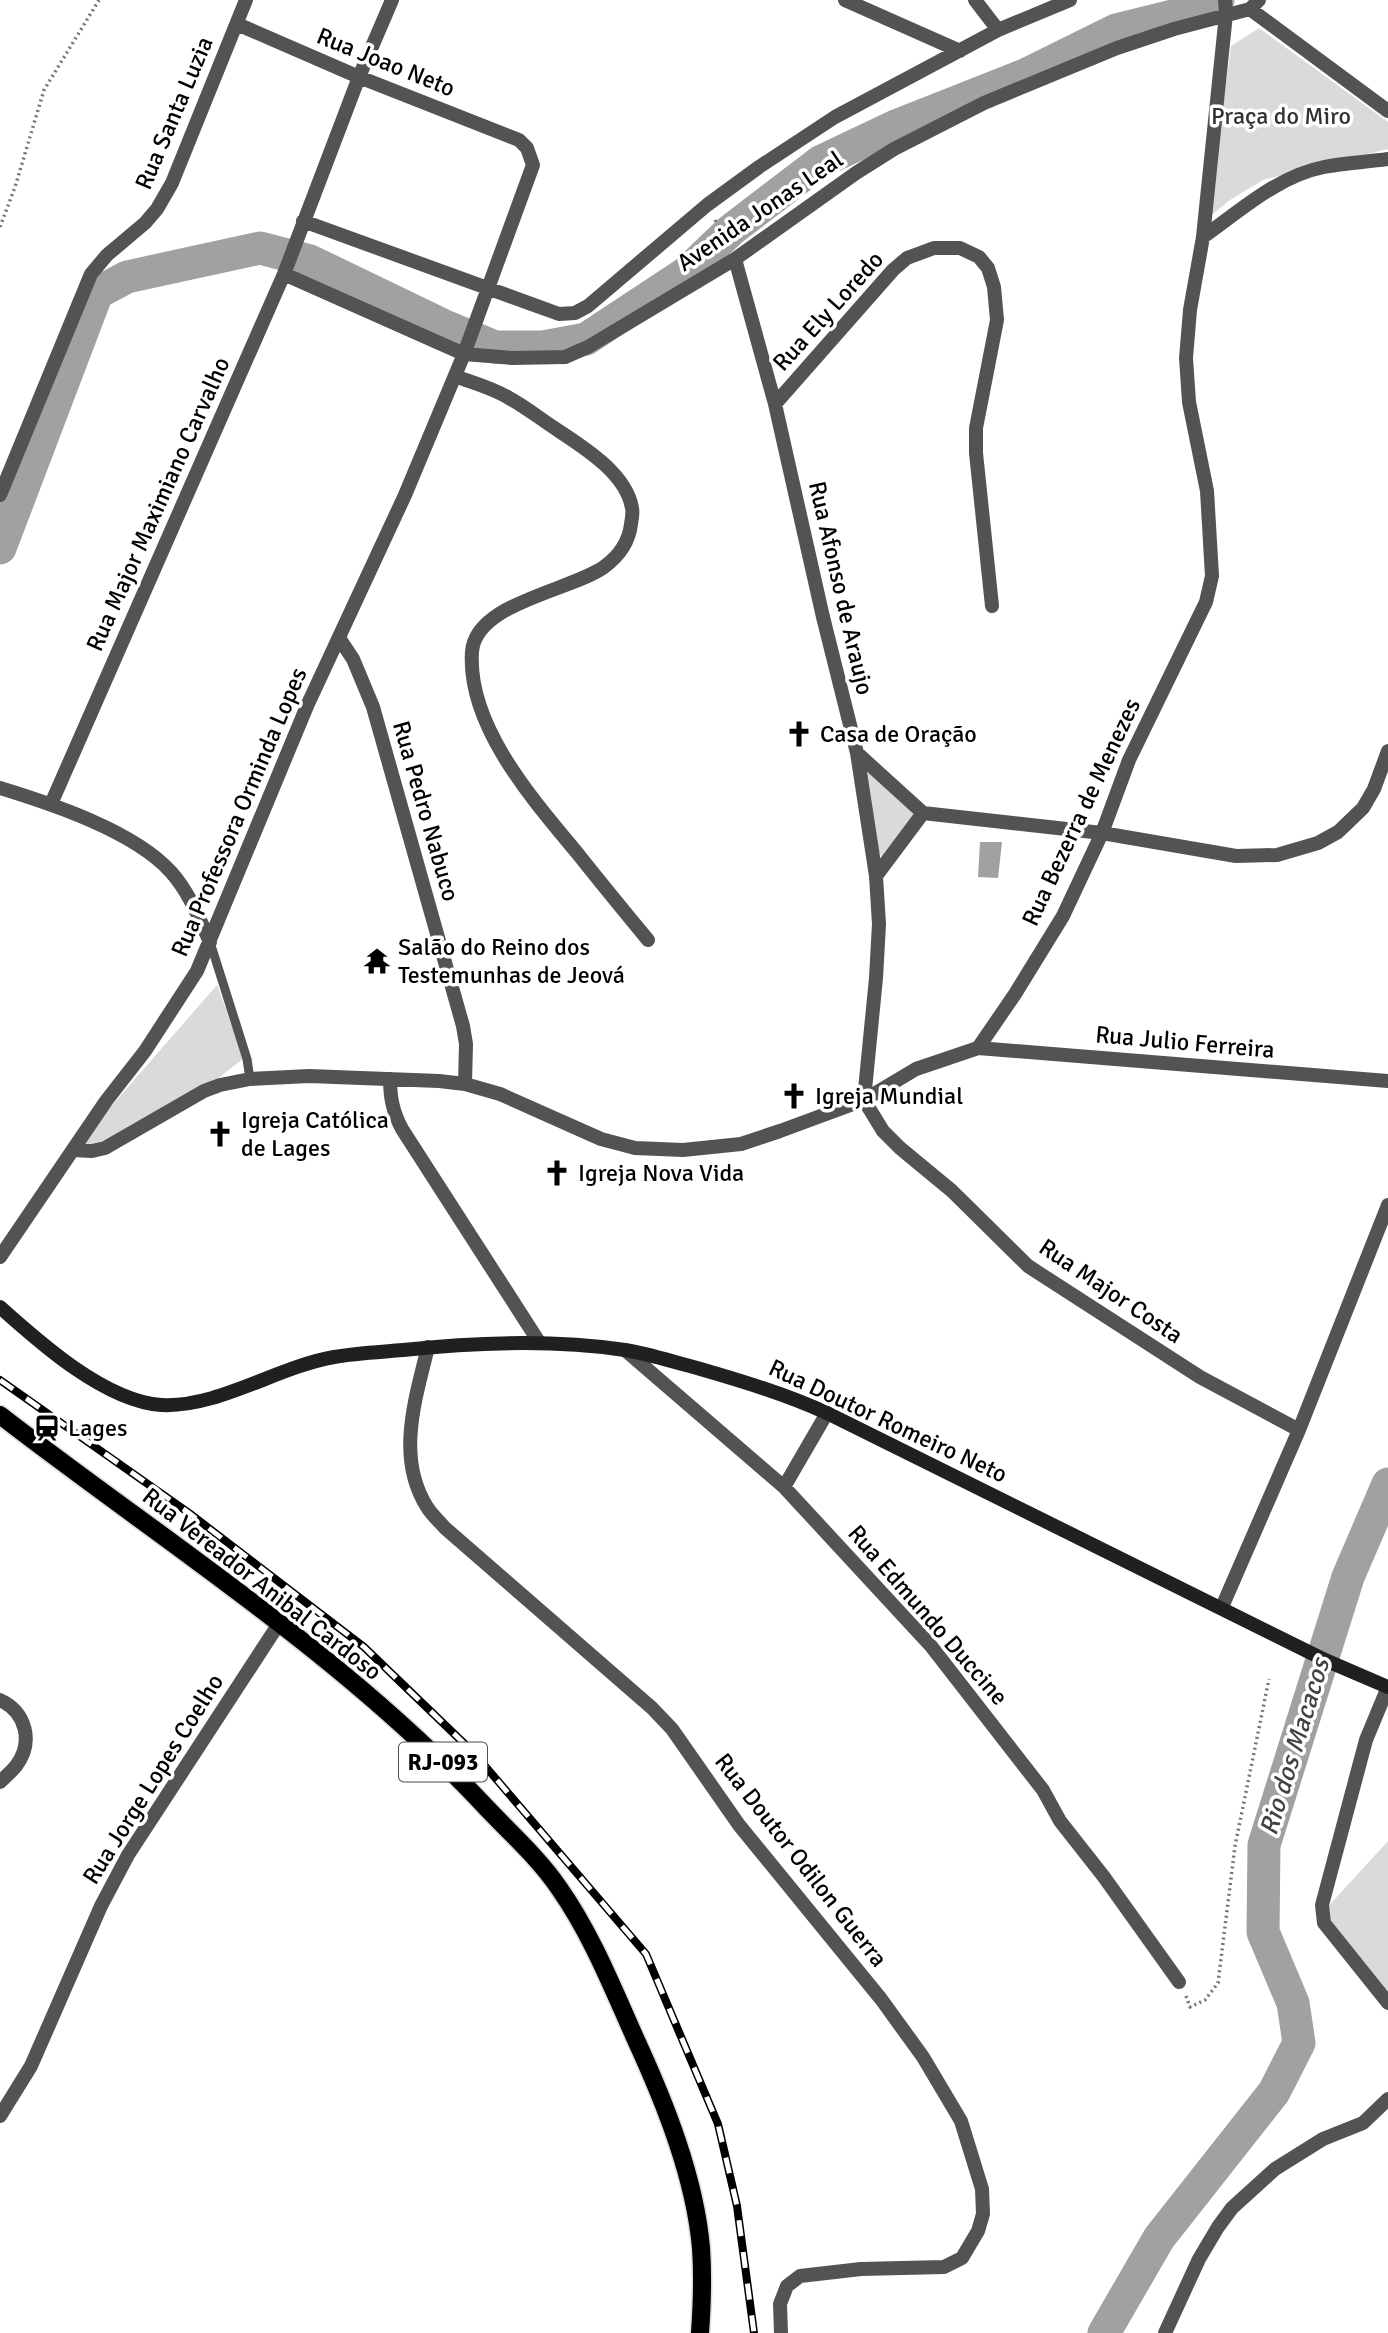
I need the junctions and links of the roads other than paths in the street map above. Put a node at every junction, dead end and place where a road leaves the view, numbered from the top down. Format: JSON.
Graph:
{"nodes":[{"id":1,"x":246,"y":0,"type":"edge"},
{"id":2,"x":392,"y":0,"type":"edge"},
{"id":3,"x":845,"y":0,"type":"edge"},
{"id":4,"x":975,"y":0,"type":"edge"},
{"id":5,"x":1070,"y":0,"type":"edge"},
{"id":6,"x":1255,"y":5,"type":"edge"},
{"id":7,"x":1225,"y":6,"type":"edge"},
{"id":8,"x":237,"y":24,"type":"junction"},
{"id":9,"x":998,"y":30,"type":"junction"},
{"id":10,"x":960,"y":51,"type":"junction"},
{"id":11,"x":359,"y":77,"type":"junction"},
{"id":12,"x":1388,"y":111,"type":"edge"},
{"id":13,"x":519,"y":140,"type":"joint"},
{"id":14,"x":1388,"y":159,"type":"edge"},
{"id":15,"x":303,"y":220,"type":"junction"},
{"id":16,"x":1203,"y":237,"type":"junction"},
{"id":17,"x":732,"y":254,"type":"junction"},
{"id":18,"x":287,"y":267,"type":"junction"},
{"id":19,"x":489,"y":288,"type":"junction"},
{"id":20,"x":466,"y":348,"type":"junction"},
{"id":21,"x":455,"y":376,"type":"junction"},
{"id":22,"x":775,"y":404,"type":"junction"},
{"id":23,"x":0,"y":495,"type":"edge"},
{"id":24,"x":992,"y":606,"type":"dead end"},
{"id":25,"x":338,"y":638,"type":"junction"},
{"id":26,"x":1388,"y":751,"type":"edge"},
{"id":27,"x":857,"y":753,"type":"junction"},
{"id":28,"x":0,"y":788,"type":"edge"},
{"id":29,"x":51,"y":804,"type":"junction"},
{"id":30,"x":923,"y":813,"type":"junction"},
{"id":31,"x":1102,"y":833,"type":"junction"},
{"id":32,"x":876,"y":876,"type":"junction"},
{"id":33,"x":648,"y":940,"type":"dead end"},
{"id":34,"x":210,"y":942,"type":"junction"},
{"id":35,"x":978,"y":1048,"type":"junction"},
{"id":36,"x":250,"y":1079,"type":"junction"},
{"id":37,"x":390,"y":1079,"type":"junction"},
{"id":38,"x":1388,"y":1082,"type":"edge"},
{"id":39,"x":465,"y":1084,"type":"junction"},
{"id":40,"x":864,"y":1100,"type":"junction"},
{"id":41,"x":73,"y":1150,"type":"junction"},
{"id":42,"x":1388,"y":1205,"type":"edge"},
{"id":43,"x":0,"y":1257,"type":"edge"},
{"id":44,"x":0,"y":1307,"type":"edge"},
{"id":45,"x":539,"y":1342,"type":"junction"},
{"id":46,"x":428,"y":1347,"type":"junction"},
{"id":47,"x":625,"y":1350,"type":"junction"},
{"id":48,"x":827,"y":1413,"type":"junction"},
{"id":49,"x":0,"y":1415,"type":"edge"},
{"id":50,"x":1298,"y":1430,"type":"junction"},
{"id":51,"x":784,"y":1487,"type":"junction"},
{"id":52,"x":1222,"y":1607,"type":"junction"},
{"id":53,"x":280,"y":1622,"type":"junction"},
{"id":54,"x":1388,"y":1687,"type":"edge"},
{"id":55,"x":0,"y":1700,"type":"edge"},
{"id":56,"x":0,"y":1782,"type":"edge"},
{"id":57,"x":1179,"y":1982,"type":"road end"},
{"id":58,"x":1388,"y":2003,"type":"edge"},
{"id":59,"x":1388,"y":2099,"type":"edge"},
{"id":60,"x":0,"y":2116,"type":"edge"},
{"id":61,"x":701,"y":2333,"type":"edge"},
{"id":62,"x":781,"y":2333,"type":"edge"},
{"id":63,"x":1165,"y":2333,"type":"edge"}],
"edges":[{"from":1,"to":8,"type":"street","name":"Rua Santa Luzia"},
{"from":2,"to":11,"type":"street","name":"Rua Major Maximiano Carvalho"},
{"from":3,"to":10,"type":"street"},
{"from":4,"to":9,"type":"street"},
{"from":5,"to":9,"type":"street","name":"Avenida Jonas Leal"},
{"from":6,"to":7,"type":"street","name":"Avenida Jonas Leal"},
{"from":6,"to":12,"type":"street"},
{"from":7,"to":16,"type":"street","name":"Rua Bezerra de Menezes"},
{"from":7,"to":17,"type":"street","name":"Avenida Jonas Leal"},
{"from":8,"to":11,"type":"street","name":"Rua Joao Neto"},
{"from":8,"to":23,"type":"street","name":"Rua Santa Luzia"},
{"from":9,"to":10,"type":"street","name":"Avenida Jonas Leal"},
{"from":10,"to":19,"type":"street","name":"Avenida Jonas Leal"},
{"from":11,"to":13,"type":"street","name":"Rua Joao Neto"},
{"from":11,"to":15,"type":"street","name":"Rua Major Maximiano Carvalho"},
{"from":13,"to":19,"type":"street","name":"Rua Professora Orminda Lopes"},
{"from":14,"to":16,"type":"street"},
{"from":15,"to":18,"type":"street","name":"Rua Major Maximiano Carvalho"},
{"from":15,"to":19,"type":"street","name":"Avenida Jonas Leal"},
{"from":16,"to":31,"type":"street","name":"Rua Bezerra de Menezes"},
{"from":17,"to":20,"type":"street","name":"Avenida Jonas Leal"},
{"from":17,"to":22,"type":"street","name":"Rua Afonso de Araujo"},
{"from":18,"to":20,"type":"street","name":"Avenida Jonas Leal"},
{"from":18,"to":29,"type":"street","name":"Rua Major Maximiano Carvalho"},
{"from":19,"to":20,"type":"street","name":"Rua Professora Orminda Lopes"},
{"from":20,"to":21,"type":"street","name":"Rua Professora Orminda Lopes"},
{"from":21,"to":25,"type":"street","name":"Rua Professora Orminda Lopes"},
{"from":21,"to":33,"type":"street"},
{"from":22,"to":24,"type":"street","name":"Rua Ely Loredo"},
{"from":22,"to":27,"type":"street","name":"Rua Afonso de Araujo"},
{"from":25,"to":34,"type":"street","name":"Rua Professora Orminda Lopes"},
{"from":25,"to":39,"type":"street","name":"Rua Pedro Nabuco"},
{"from":26,"to":31,"type":"street"},
{"from":27,"to":30,"type":"street"},
{"from":27,"to":32,"type":"street","name":"Rua Afonso de Araujo"},
{"from":28,"to":29,"type":"street"},
{"from":29,"to":34,"type":"street"},
{"from":30,"to":31,"type":"street"},
{"from":30,"to":32,"type":"street"},
{"from":31,"to":35,"type":"street","name":"Rua Bezerra de Menezes"},
{"from":32,"to":40,"type":"street","name":"Rua Afonso de Araujo"},
{"from":34,"to":36,"type":"lane"},
{"from":34,"to":41,"type":"street","name":"Rua Professora Orminda Lopes"},
{"from":35,"to":38,"type":"street","name":"Rua Julio Ferreira"},
{"from":35,"to":40,"type":"street"},
{"from":36,"to":37,"type":"street"},
{"from":36,"to":41,"type":"street"},
{"from":37,"to":39,"type":"street"},
{"from":37,"to":45,"type":"street"},
{"from":39,"to":40,"type":"street"},
{"from":40,"to":50,"type":"street","name":"Rua Major Costa"},
{"from":41,"to":43,"type":"street","name":"Rua Professora Orminda Lopes"},
{"from":42,"to":50,"type":"street"},
{"from":44,"to":46,"type":"street","name":"Rua Doutor Romeiro Neto"},
{"from":45,"to":46,"type":"street","name":"Rua Doutor Romeiro Neto"},
{"from":45,"to":47,"type":"street","name":"Rua Doutor Romeiro Neto"},
{"from":46,"to":62,"type":"street","name":"Rua Doutor Odilon Guerra"},
{"from":47,"to":48,"type":"street","name":"Rua Doutor Romeiro Neto"},
{"from":47,"to":51,"type":"street","name":"Rua Edmundo Duccine"},
{"from":48,"to":51,"type":"street"},
{"from":48,"to":52,"type":"street","name":"Rua Doutor Romeiro Neto"},
{"from":49,"to":53,"type":"main road","name":"Rua Vereador Anibal Cardoso","number":"RJ-093"},
{"from":50,"to":52,"type":"street"},
{"from":51,"to":57,"type":"street","name":"Rua Edmundo Duccine"},
{"from":52,"to":54,"type":"street","name":"Rua Doutor Romeiro Neto"},
{"from":53,"to":60,"type":"street","name":"Rua Jorge Lopes Coelho"},
{"from":53,"to":61,"type":"main road","name":"Rua Vereador Anibal Cardoso","number":"RJ-093"},
{"from":54,"to":58,"type":"street"},
{"from":55,"to":56,"type":"street"},
{"from":59,"to":63,"type":"street"}]}
